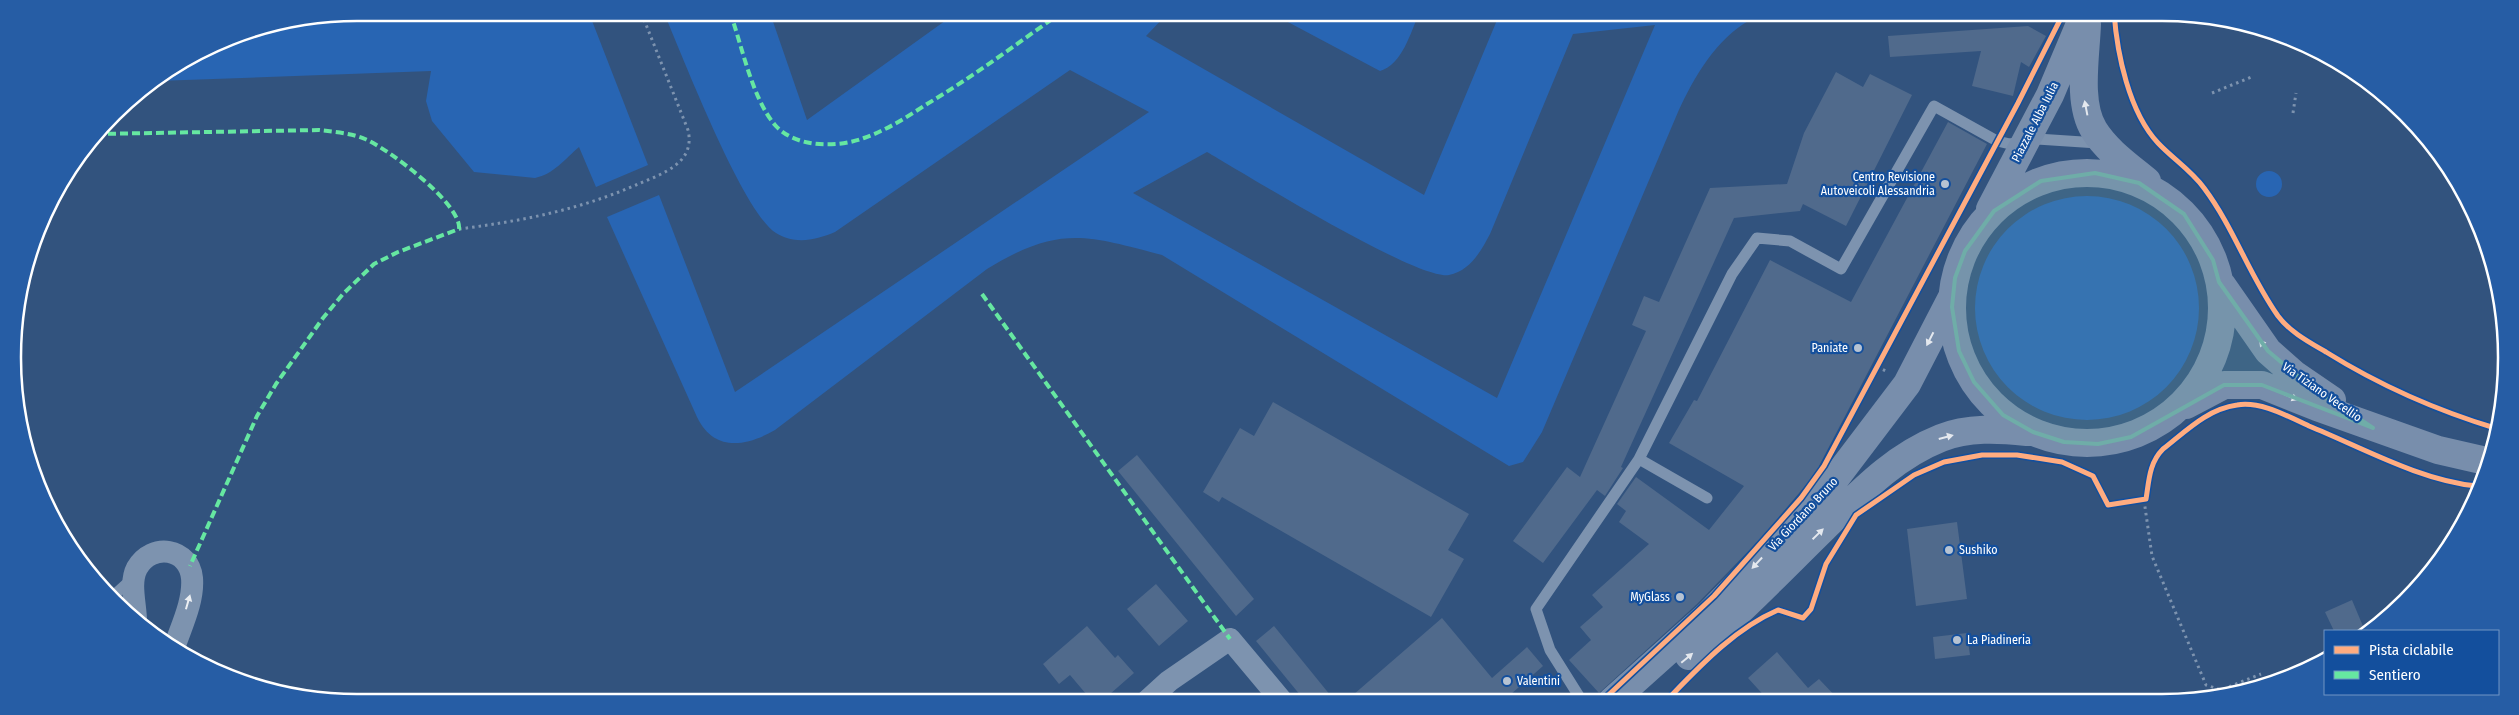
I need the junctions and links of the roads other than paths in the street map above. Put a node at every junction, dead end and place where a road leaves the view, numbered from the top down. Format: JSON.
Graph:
{"nodes":[{"id":1,"x":2083,"y":21,"type":"edge"},
{"id":2,"x":2087,"y":21,"type":"edge"},
{"id":3,"x":2028,"y":139,"type":"junction"},
{"id":4,"x":2111,"y":150,"type":"junction"},
{"id":5,"x":2176,"y":207,"type":"junction"},
{"id":6,"x":1979,"y":228,"type":"junction"},
{"id":7,"x":2219,"y":282,"type":"junction"},
{"id":8,"x":1953,"y":296,"type":"junction"},
{"id":9,"x":2181,"y":408,"type":"junction"},
{"id":10,"x":2373,"y":428,"type":"junction"},
{"id":11,"x":2033,"y":432,"type":"junction"},
{"id":12,"x":1639,"y":459,"type":"junction"},
{"id":13,"x":2482,"y":460,"type":"edge"},
{"id":14,"x":1708,"y":498,"type":"dead end"},
{"id":15,"x":134,"y":577,"type":"junction"},
{"id":16,"x":117,"y":592,"type":"edge"},
{"id":17,"x":135,"y":610,"type":"edge"},
{"id":18,"x":176,"y":641,"type":"edge"},
{"id":19,"x":1155,"y":694,"type":"edge"},
{"id":20,"x":1276,"y":694,"type":"edge"},
{"id":21,"x":1578,"y":694,"type":"edge"},
{"id":22,"x":1619,"y":694,"type":"edge"},
{"id":23,"x":1644,"y":694,"type":"edge"}],
"edges":[{"from":1,"to":3,"type":"main road","name":"Piazzale Alba Iulia"},
{"from":4,"to":2,"type":"main road","name":"Piazzale Alba Iulia","one_way":true},
{"from":3,"to":4,"type":"lane"},
{"from":3,"to":6,"type":"main road","name":"Piazzale Alba Iulia"},
{"from":3,"to":12,"type":"lane"},
{"from":4,"to":5,"type":"main road","name":"Piazzale Alba Iulia"},
{"from":5,"to":6,"type":"main road","name":"Piazzale Alba Iulia"},
{"from":5,"to":7,"type":"main road","name":"Piazzale Alba Iulia"},
{"from":6,"to":8,"type":"main road","name":"Piazzale Alba Iulia"},
{"from":7,"to":9,"type":"main road","name":"Piazzale Alba Iulia"},
{"from":10,"to":7,"type":"main road","name":"Via Tiziano Vecellio","one_way":true},
{"from":8,"to":11,"type":"main road","name":"Piazzale Alba Iulia"},
{"from":8,"to":22,"type":"main road","name":"Via Giordano Bruno","one_way":true},
{"from":9,"to":10,"type":"main road","name":"Via Tiziano Vecellio","one_way":true},
{"from":9,"to":11,"type":"main road","name":"Piazzale Alba Iulia"},
{"from":10,"to":13,"type":"main road","name":"Via Tiziano Vecellio"},
{"from":23,"to":11,"type":"main road","name":"Via Giordano Bruno","one_way":true},
{"from":12,"to":14,"type":"lane"},
{"from":12,"to":21,"type":"lane"},
{"from":15,"to":16,"type":"lane"},
{"from":15,"to":17,"type":"street"},
{"from":18,"to":15,"type":"street","one_way":true},
{"from":19,"to":20,"type":"street"}]}
